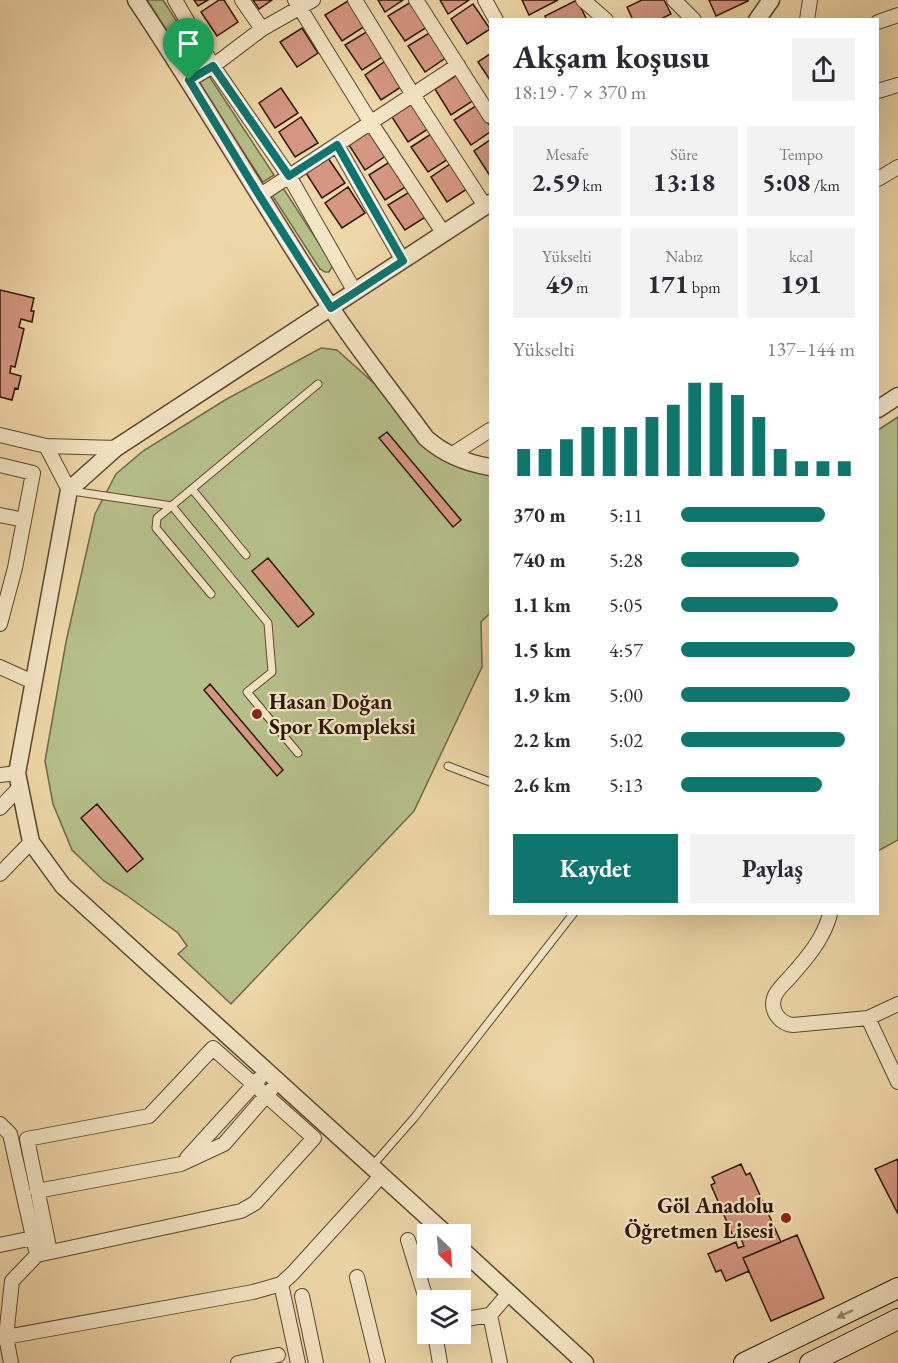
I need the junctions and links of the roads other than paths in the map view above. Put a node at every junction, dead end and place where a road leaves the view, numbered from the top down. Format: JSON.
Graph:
{"nodes":[{"id":1,"x":136,"y":0,"type":"edge"},
{"id":2,"x":175,"y":0,"type":"edge"},
{"id":3,"x":242,"y":0,"type":"edge"},
{"id":4,"x":313,"y":0,"type":"edge"},
{"id":5,"x":355,"y":0,"type":"edge"},
{"id":6,"x":416,"y":0,"type":"edge"},
{"id":7,"x":485,"y":0,"type":"edge"},
{"id":8,"x":583,"y":0,"type":"edge"},
{"id":9,"x":674,"y":0,"type":"edge"},
{"id":10,"x":810,"y":0,"type":"edge"},
{"id":11,"x":768,"y":1,"type":"edge"},
{"id":12,"x":297,"y":4,"type":"edge"},
{"id":13,"x":898,"y":15,"type":"edge"},
{"id":14,"x":495,"y":18,"type":"edge"},
{"id":15,"x":604,"y":18,"type":"edge"},
{"id":16,"x":692,"y":18,"type":"edge"},
{"id":17,"x":758,"y":18,"type":"edge"},
{"id":18,"x":807,"y":18,"type":"edge"},
{"id":19,"x":879,"y":22,"type":"edge"},
{"id":20,"x":262,"y":30,"type":"junction"},
{"id":21,"x":213,"y":66,"type":"junction"},
{"id":22,"x":458,"y":66,"type":"junction"},
{"id":23,"x":189,"y":80,"type":"junction"},
{"id":24,"x":898,"y":85,"type":"edge"},
{"id":25,"x":879,"y":91,"type":"edge"},
{"id":26,"x":413,"y":95,"type":"junction"},
{"id":27,"x":489,"y":114,"type":"edge"},
{"id":28,"x":371,"y":123,"type":"junction"},
{"id":29,"x":337,"y":145,"type":"junction"},
{"id":30,"x":898,"y":166,"type":"edge"},
{"id":31,"x":289,"y":176,"type":"junction"},
{"id":32,"x":879,"y":178,"type":"edge"},
{"id":33,"x":259,"y":195,"type":"junction"},
{"id":34,"x":488,"y":205,"type":"edge"},
{"id":35,"x":444,"y":234,"type":"junction"},
{"id":36,"x":403,"y":261,"type":"junction"},
{"id":37,"x":355,"y":292,"type":"junction"},
{"id":38,"x":331,"y":308,"type":"junction"},
{"id":39,"x":318,"y":384,"type":"dead end"},
{"id":40,"x":898,"y":396,"type":"edge"},
{"id":41,"x":879,"y":408,"type":"edge"},
{"id":42,"x":489,"y":431,"type":"edge"},
{"id":43,"x":0,"y":435,"type":"edge"},
{"id":44,"x":46,"y":446,"type":"junction"},
{"id":45,"x":116,"y":448,"type":"junction"},
{"id":46,"x":451,"y":456,"type":"junction"},
{"id":47,"x":0,"y":465,"type":"edge"},
{"id":48,"x":489,"y":467,"type":"edge"},
{"id":49,"x":192,"y":489,"type":"junction"},
{"id":50,"x":69,"y":490,"type":"junction"},
{"id":51,"x":172,"y":506,"type":"junction"},
{"id":52,"x":0,"y":515,"type":"edge"},
{"id":53,"x":24,"y":520,"type":"junction"},
{"id":54,"x":246,"y":555,"type":"dead end"},
{"id":55,"x":0,"y":565,"type":"edge"},
{"id":56,"x":15,"y":568,"type":"junction"},
{"id":57,"x":211,"y":594,"type":"dead end"},
{"id":58,"x":0,"y":619,"type":"edge"},
{"id":59,"x":0,"y":667,"type":"edge"},
{"id":60,"x":33,"y":682,"type":"junction"},
{"id":61,"x":298,"y":753,"type":"dead end"},
{"id":62,"x":448,"y":766,"type":"dead end"},
{"id":63,"x":12,"y":778,"type":"edge"},
{"id":64,"x":489,"y":783,"type":"edge"},
{"id":65,"x":0,"y":808,"type":"edge"},
{"id":66,"x":32,"y":842,"type":"junction"},
{"id":67,"x":0,"y":874,"type":"edge"},
{"id":68,"x":572,"y":915,"type":"edge"},
{"id":69,"x":830,"y":915,"type":"edge"},
{"id":70,"x":898,"y":1004,"type":"edge"},
{"id":71,"x":868,"y":1018,"type":"junction"},
{"id":72,"x":272,"y":1075,"type":"junction"},
{"id":73,"x":898,"y":1082,"type":"edge"},
{"id":74,"x":255,"y":1085,"type":"junction"},
{"id":75,"x":267,"y":1096,"type":"junction"},
{"id":76,"x":229,"y":1113,"type":"junction"},
{"id":77,"x":0,"y":1124,"type":"edge"},
{"id":78,"x":242,"y":1125,"type":"junction"},
{"id":79,"x":181,"y":1164,"type":"junction"},
{"id":80,"x":377,"y":1170,"type":"junction"},
{"id":81,"x":37,"y":1191,"type":"junction"},
{"id":82,"x":435,"y":1224,"type":"edge"},
{"id":83,"x":33,"y":1238,"type":"junction"},
{"id":84,"x":408,"y":1240,"type":"dead end"},
{"id":85,"x":0,"y":1245,"type":"edge"},
{"id":86,"x":44,"y":1254,"type":"junction"},
{"id":87,"x":471,"y":1258,"type":"edge"},
{"id":88,"x":357,"y":1277,"type":"dead end"},
{"id":89,"x":281,"y":1284,"type":"junction"},
{"id":90,"x":898,"y":1288,"type":"edge"},
{"id":91,"x":423,"y":1290,"type":"edge"},
{"id":92,"x":509,"y":1293,"type":"junction"},
{"id":93,"x":302,"y":1296,"type":"dead end"},
{"id":94,"x":490,"y":1315,"type":"junction"},
{"id":95,"x":471,"y":1318,"type":"edge"},
{"id":96,"x":898,"y":1319,"type":"edge"},
{"id":97,"x":3,"y":1338,"type":"edge"},
{"id":98,"x":437,"y":1344,"type":"edge"},
{"id":99,"x":278,"y":1355,"type":"dead end"},
{"id":100,"x":11,"y":1363,"type":"edge"},
{"id":101,"x":238,"y":1363,"type":"edge"},
{"id":102,"x":298,"y":1363,"type":"edge"},
{"id":103,"x":316,"y":1363,"type":"edge"},
{"id":104,"x":378,"y":1363,"type":"edge"},
{"id":105,"x":440,"y":1363,"type":"edge"},
{"id":106,"x":500,"y":1363,"type":"edge"},
{"id":107,"x":585,"y":1363,"type":"edge"},
{"id":108,"x":744,"y":1363,"type":"edge"},
{"id":109,"x":810,"y":1363,"type":"edge"}],
"edges":[{"from":1,"to":23,"type":"street"},
{"from":2,"to":21,"type":"street"},
{"from":3,"to":20,"type":"street"},
{"from":4,"to":12,"type":"street"},
{"from":5,"to":26,"type":"street"},
{"from":6,"to":22,"type":"street"},
{"from":7,"to":14,"type":"street"},
{"from":8,"to":15,"type":"street"},
{"from":9,"to":16,"type":"street"},
{"from":10,"to":18,"type":"street"},
{"from":11,"to":17,"type":"street"},
{"from":12,"to":20,"type":"street"},
{"from":12,"to":28,"type":"street"},
{"from":13,"to":19,"type":"street"},
{"from":20,"to":21,"type":"street"},
{"from":21,"to":23,"type":"street"},
{"from":21,"to":31,"type":"street"},
{"from":22,"to":26,"type":"street"},
{"from":22,"to":27,"type":"street"},
{"from":23,"to":33,"type":"street"},
{"from":24,"to":25,"type":"street"},
{"from":26,"to":28,"type":"street"},
{"from":26,"to":34,"type":"street"},
{"from":28,"to":29,"type":"street"},
{"from":28,"to":35,"type":"street"},
{"from":29,"to":31,"type":"street"},
{"from":29,"to":36,"type":"street"},
{"from":30,"to":32,"type":"street"},
{"from":31,"to":33,"type":"street"},
{"from":31,"to":37,"type":"street"},
{"from":33,"to":38,"type":"street"},
{"from":34,"to":35,"type":"street"},
{"from":35,"to":36,"type":"street"},
{"from":36,"to":37,"type":"street"},
{"from":37,"to":38,"type":"street"},
{"from":38,"to":45,"type":"street"},
{"from":38,"to":46,"type":"street"},
{"from":39,"to":49,"type":"lane"},
{"from":40,"to":41,"type":"street"},
{"from":42,"to":46,"type":"street"},
{"from":43,"to":44,"type":"street"},
{"from":44,"to":45,"type":"street"},
{"from":44,"to":50,"type":"street"},
{"from":45,"to":50,"type":"street"},
{"from":46,"to":48,"type":"street"},
{"from":47,"to":53,"type":"street"},
{"from":49,"to":51,"type":"lane"},
{"from":49,"to":54,"type":"lane"},
{"from":50,"to":51,"type":"lane"},
{"from":50,"to":60,"type":"street"},
{"from":51,"to":57,"type":"lane"},
{"from":51,"to":61,"type":"lane"},
{"from":52,"to":53,"type":"street"},
{"from":53,"to":56,"type":"street"},
{"from":55,"to":56,"type":"street"},
{"from":56,"to":58,"type":"street"},
{"from":59,"to":60,"type":"street"},
{"from":60,"to":63,"type":"street"},
{"from":62,"to":64,"type":"lane"},
{"from":63,"to":65,"type":"street"},
{"from":63,"to":66,"type":"street"},
{"from":66,"to":67,"type":"street"},
{"from":66,"to":72,"type":"street"},
{"from":68,"to":80,"type":"lane"},
{"from":69,"to":71,"type":"street"},
{"from":70,"to":71,"type":"street"},
{"from":71,"to":73,"type":"street"},
{"from":72,"to":74,"type":"street"},
{"from":72,"to":75,"type":"street"},
{"from":72,"to":80,"type":"street"},
{"from":74,"to":75,"type":"street"},
{"from":74,"to":76,"type":"street"},
{"from":74,"to":81,"type":"street"},
{"from":75,"to":78,"type":"street"},
{"from":75,"to":86,"type":"street"},
{"from":76,"to":78,"type":"street"},
{"from":76,"to":79,"type":"street"},
{"from":77,"to":83,"type":"street"},
{"from":78,"to":79,"type":"street"},
{"from":79,"to":81,"type":"street"},
{"from":80,"to":82,"type":"street"},
{"from":80,"to":89,"type":"street"},
{"from":81,"to":86,"type":"street"},
{"from":83,"to":85,"type":"street"},
{"from":83,"to":86,"type":"street"},
{"from":84,"to":91,"type":"street"},
{"from":86,"to":97,"type":"street"},
{"from":87,"to":92,"type":"street"},
{"from":88,"to":104,"type":"street"},
{"from":89,"to":97,"type":"street"},
{"from":89,"to":102,"type":"street"},
{"from":90,"to":108,"type":"main road","one_way":true},
{"from":92,"to":94,"type":"street"},
{"from":92,"to":107,"type":"street"},
{"from":93,"to":103,"type":"street"},
{"from":94,"to":95,"type":"street"},
{"from":94,"to":106,"type":"street"},
{"from":96,"to":109,"type":"main road"},
{"from":97,"to":100,"type":"street"},
{"from":98,"to":105,"type":"street"},
{"from":99,"to":101,"type":"street"}]}
